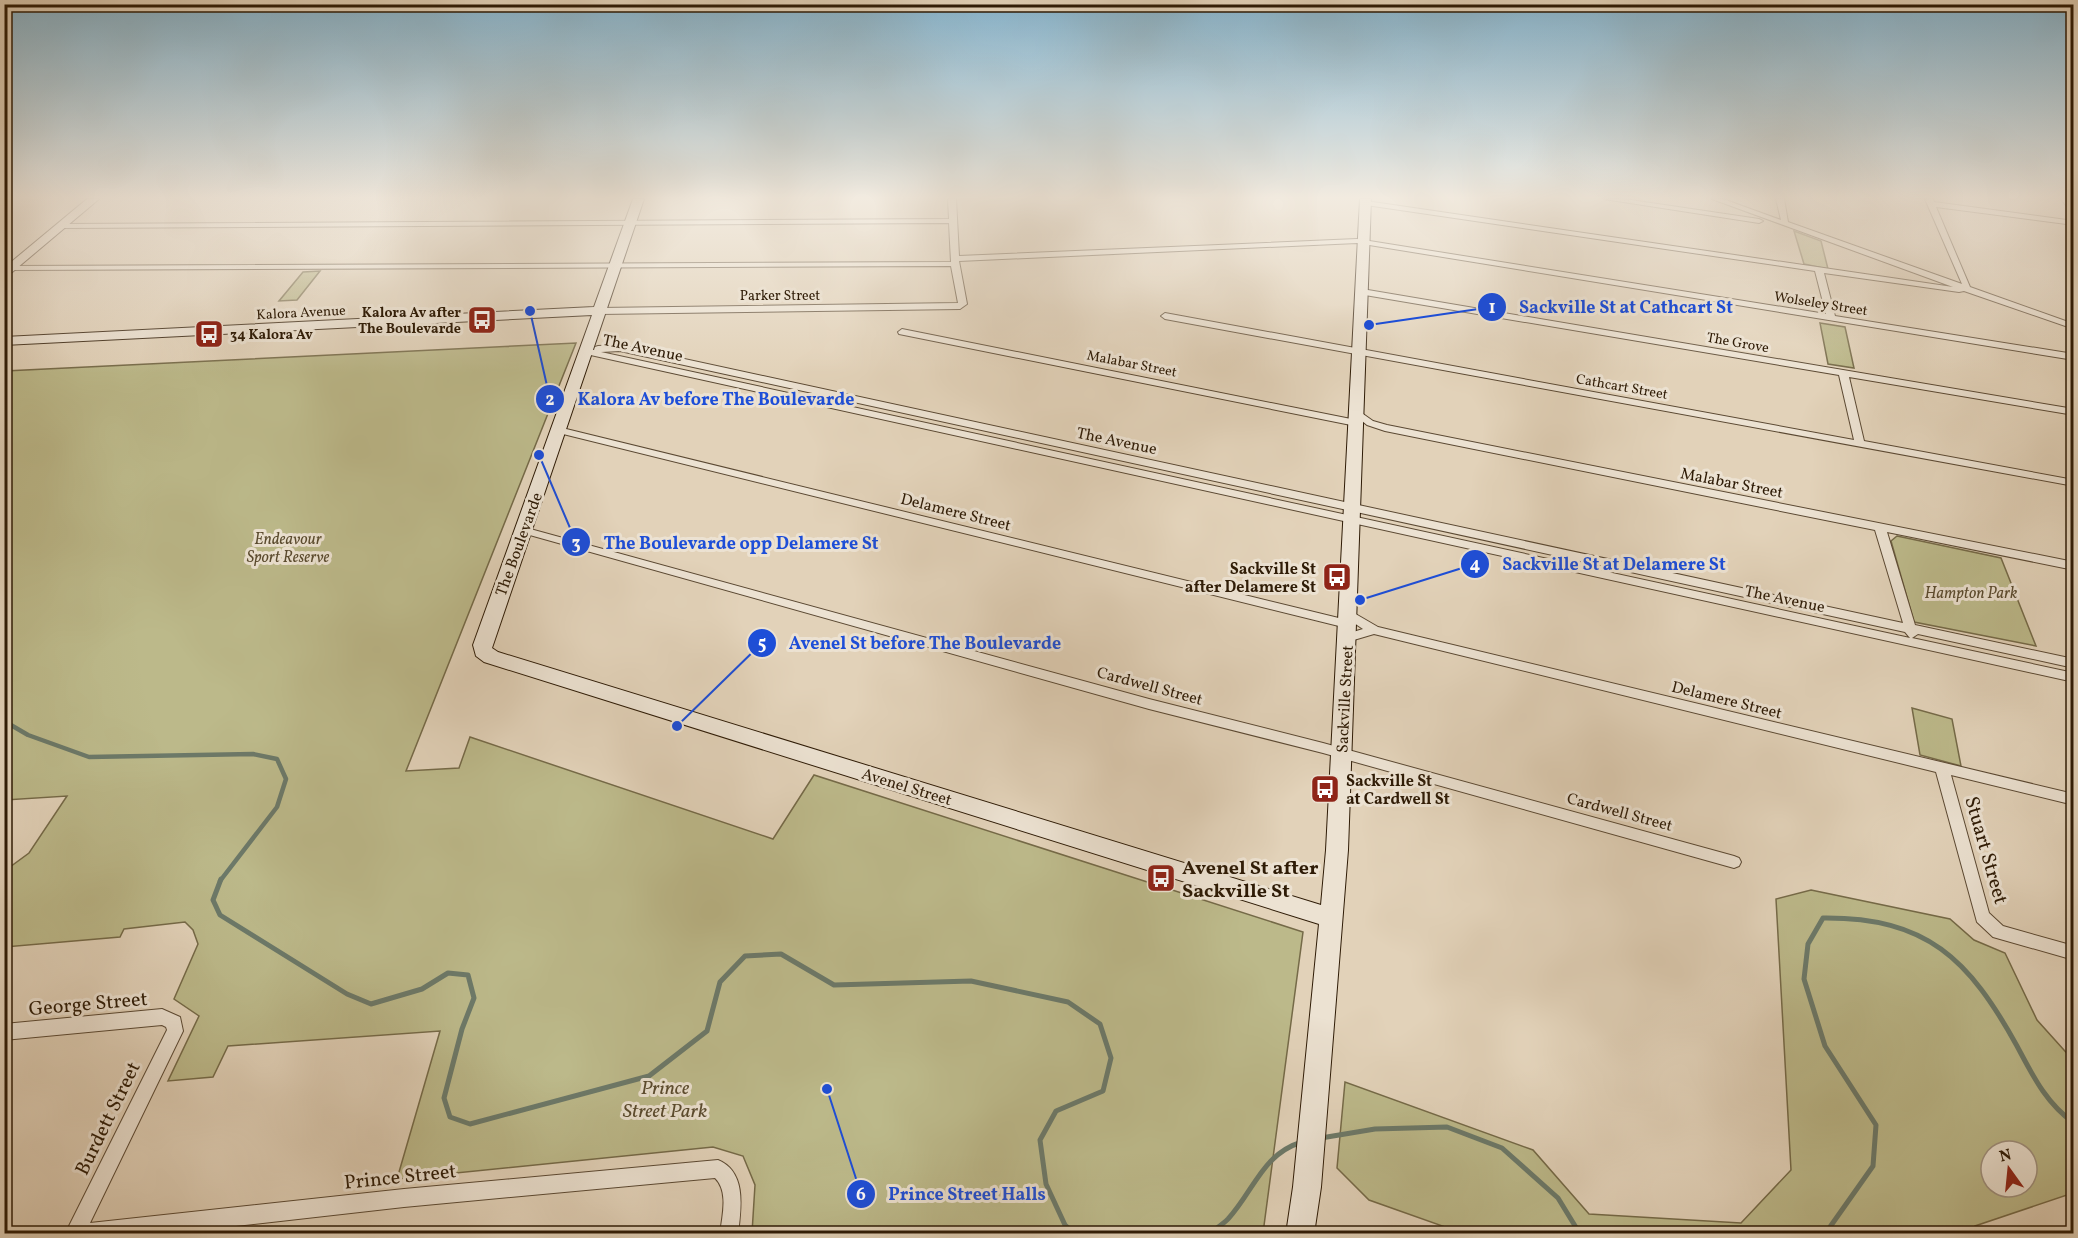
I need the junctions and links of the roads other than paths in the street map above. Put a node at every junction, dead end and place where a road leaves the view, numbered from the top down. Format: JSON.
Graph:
{"nodes":[{"id":1,"x":26,"y":257,"type":"edge"},
{"id":2,"x":618,"y":257,"type":"edge"},
{"id":3,"x":955,"y":257,"type":"edge"},
{"id":4,"x":1068,"y":257,"type":"edge"},
{"id":5,"x":1364,"y":257,"type":"edge"},
{"id":6,"x":1451,"y":257,"type":"edge"},
{"id":7,"x":1732,"y":257,"type":"edge"},
{"id":8,"x":1876,"y":257,"type":"edge"},
{"id":9,"x":1954,"y":257,"type":"edge"},
{"id":10,"x":955,"y":262,"type":"junction"},
{"id":11,"x":615,"y":266,"type":"junction"},
{"id":12,"x":1819,"y":270,"type":"junction"},
{"id":13,"x":8,"y":272,"type":"edge"},
{"id":14,"x":1964,"y":288,"type":"junction"},
{"id":15,"x":1362,"y":292,"type":"junction"},
{"id":16,"x":600,"y":311,"type":"junction"},
{"id":17,"x":1166,"y":316,"type":"dead end"},
{"id":18,"x":1831,"y":318,"type":"junction"},
{"id":19,"x":2073,"y":327,"type":"edge"},
{"id":20,"x":902,"y":332,"type":"dead end"},
{"id":21,"x":4,"y":341,"type":"edge"},
{"id":22,"x":586,"y":351,"type":"junction"},
{"id":23,"x":1359,"y":352,"type":"junction"},
{"id":24,"x":2073,"y":357,"type":"edge"},
{"id":25,"x":1843,"y":373,"type":"junction"},
{"id":26,"x":2073,"y":412,"type":"edge"},
{"id":27,"x":1356,"y":423,"type":"junction"},
{"id":28,"x":1385,"y":428,"type":"junction"},
{"id":29,"x":558,"y":430,"type":"junction"},
{"id":30,"x":1860,"y":444,"type":"junction"},
{"id":31,"x":2073,"y":483,"type":"edge"},
{"id":32,"x":1351,"y":513,"type":"junction"},
{"id":33,"x":1880,"y":527,"type":"junction"},
{"id":34,"x":523,"y":530,"type":"junction"},
{"id":35,"x":2073,"y":566,"type":"edge"},
{"id":36,"x":1347,"y":625,"type":"junction"},
{"id":37,"x":1910,"y":628,"type":"junction"},
{"id":38,"x":1374,"y":630,"type":"junction"},
{"id":39,"x":1915,"y":643,"type":"junction"},
{"id":40,"x":483,"y":651,"type":"joint"},
{"id":41,"x":2073,"y":664,"type":"edge"},
{"id":42,"x":2073,"y":678,"type":"edge"},
{"id":43,"x":1341,"y":753,"type":"junction"},
{"id":44,"x":1942,"y":768,"type":"junction"},
{"id":45,"x":2073,"y":800,"type":"edge"},
{"id":46,"x":1734,"y":862,"type":"dead end"},
{"id":47,"x":1331,"y":918,"type":"junction"},
{"id":48,"x":2073,"y":953,"type":"edge"},
{"id":49,"x":174,"y":1022,"type":"joint"},
{"id":50,"x":4,"y":1032,"type":"edge"},
{"id":51,"x":74,"y":1233,"type":"edge"},
{"id":52,"x":729,"y":1233,"type":"edge"},
{"id":53,"x":1300,"y":1233,"type":"edge"}],
"edges":[{"from":1,"to":13,"type":"street"},
{"from":2,"to":11,"type":"street","name":"The Boulevarde"},
{"from":3,"to":10,"type":"street"},
{"from":4,"to":10,"type":"street","name":"Wolseley Street"},
{"from":5,"to":15,"type":"street","name":"Sackville Street"},
{"from":6,"to":18,"type":"street","name":"Wolseley Street"},
{"from":7,"to":12,"type":"street"},
{"from":8,"to":14,"type":"street"},
{"from":9,"to":14,"type":"street"},
{"from":10,"to":11,"type":"street","name":"Wolseley Street"},
{"from":10,"to":16,"type":"street","name":"Parker Street"},
{"from":11,"to":13,"type":"street","name":"Wolseley Street"},
{"from":11,"to":16,"type":"street","name":"The Boulevarde"},
{"from":12,"to":14,"type":"street"},
{"from":12,"to":18,"type":"street"},
{"from":14,"to":19,"type":"street"},
{"from":15,"to":23,"type":"street","name":"Sackville Street"},
{"from":15,"to":25,"type":"street","name":"The Grove"},
{"from":16,"to":21,"type":"street","name":"Kalora Avenue"},
{"from":16,"to":22,"type":"street","name":"The Boulevarde"},
{"from":17,"to":23,"type":"street","name":"Cathcart Street"},
{"from":18,"to":24,"type":"street","name":"Wolseley Street"},
{"from":20,"to":27,"type":"street","name":"Malabar Street"},
{"from":22,"to":29,"type":"street","name":"The Boulevarde"},
{"from":22,"to":32,"type":"street","name":"The Avenue"},
{"from":23,"to":27,"type":"street","name":"Sackville Street"},
{"from":23,"to":30,"type":"street","name":"Cathcart Street"},
{"from":25,"to":26,"type":"street","name":"The Grove"},
{"from":25,"to":30,"type":"street"},
{"from":27,"to":28,"type":"street","name":"Malabar Street"},
{"from":27,"to":28,"type":"street","name":"Malabar Street"},
{"from":27,"to":32,"type":"street","name":"Sackville Street"},
{"from":28,"to":33,"type":"street","name":"Malabar Street"},
{"from":29,"to":34,"type":"street","name":"The Boulevarde"},
{"from":29,"to":36,"type":"street","name":"Delamere Street"},
{"from":30,"to":31,"type":"street","name":"Cathcart Street"},
{"from":32,"to":36,"type":"street","name":"Sackville Street"},
{"from":32,"to":37,"type":"street","name":"The Avenue"},
{"from":32,"to":39,"type":"street","name":"The Avenue"},
{"from":33,"to":35,"type":"street","name":"Malabar Street"},
{"from":33,"to":37,"type":"street"},
{"from":34,"to":40,"type":"street","name":"The Boulevarde"},
{"from":34,"to":43,"type":"street","name":"Cardwell Street"},
{"from":36,"to":38,"type":"street"},
{"from":36,"to":38,"type":"street","name":"Delamere Street"},
{"from":36,"to":43,"type":"street","name":"Sackville Street"},
{"from":37,"to":39,"type":"street"},
{"from":37,"to":41,"type":"street","name":"The Avenue"},
{"from":38,"to":44,"type":"street","name":"Delamere Street"},
{"from":39,"to":42,"type":"street","name":"The Avenue"},
{"from":40,"to":47,"type":"street","name":"Avenel Street"},
{"from":43,"to":46,"type":"street","name":"Cardwell Street"},
{"from":43,"to":47,"type":"street","name":"Sackville Street"},
{"from":44,"to":45,"type":"street","name":"Delamere Street"},
{"from":44,"to":48,"type":"street","name":"Stuart Street"},
{"from":47,"to":53,"type":"street","name":"Sackville Street"},
{"from":49,"to":50,"type":"street","name":"George Street"},
{"from":49,"to":51,"type":"street","name":"Burdett Street"},
{"from":51,"to":52,"type":"street","name":"Prince Street"}]}
